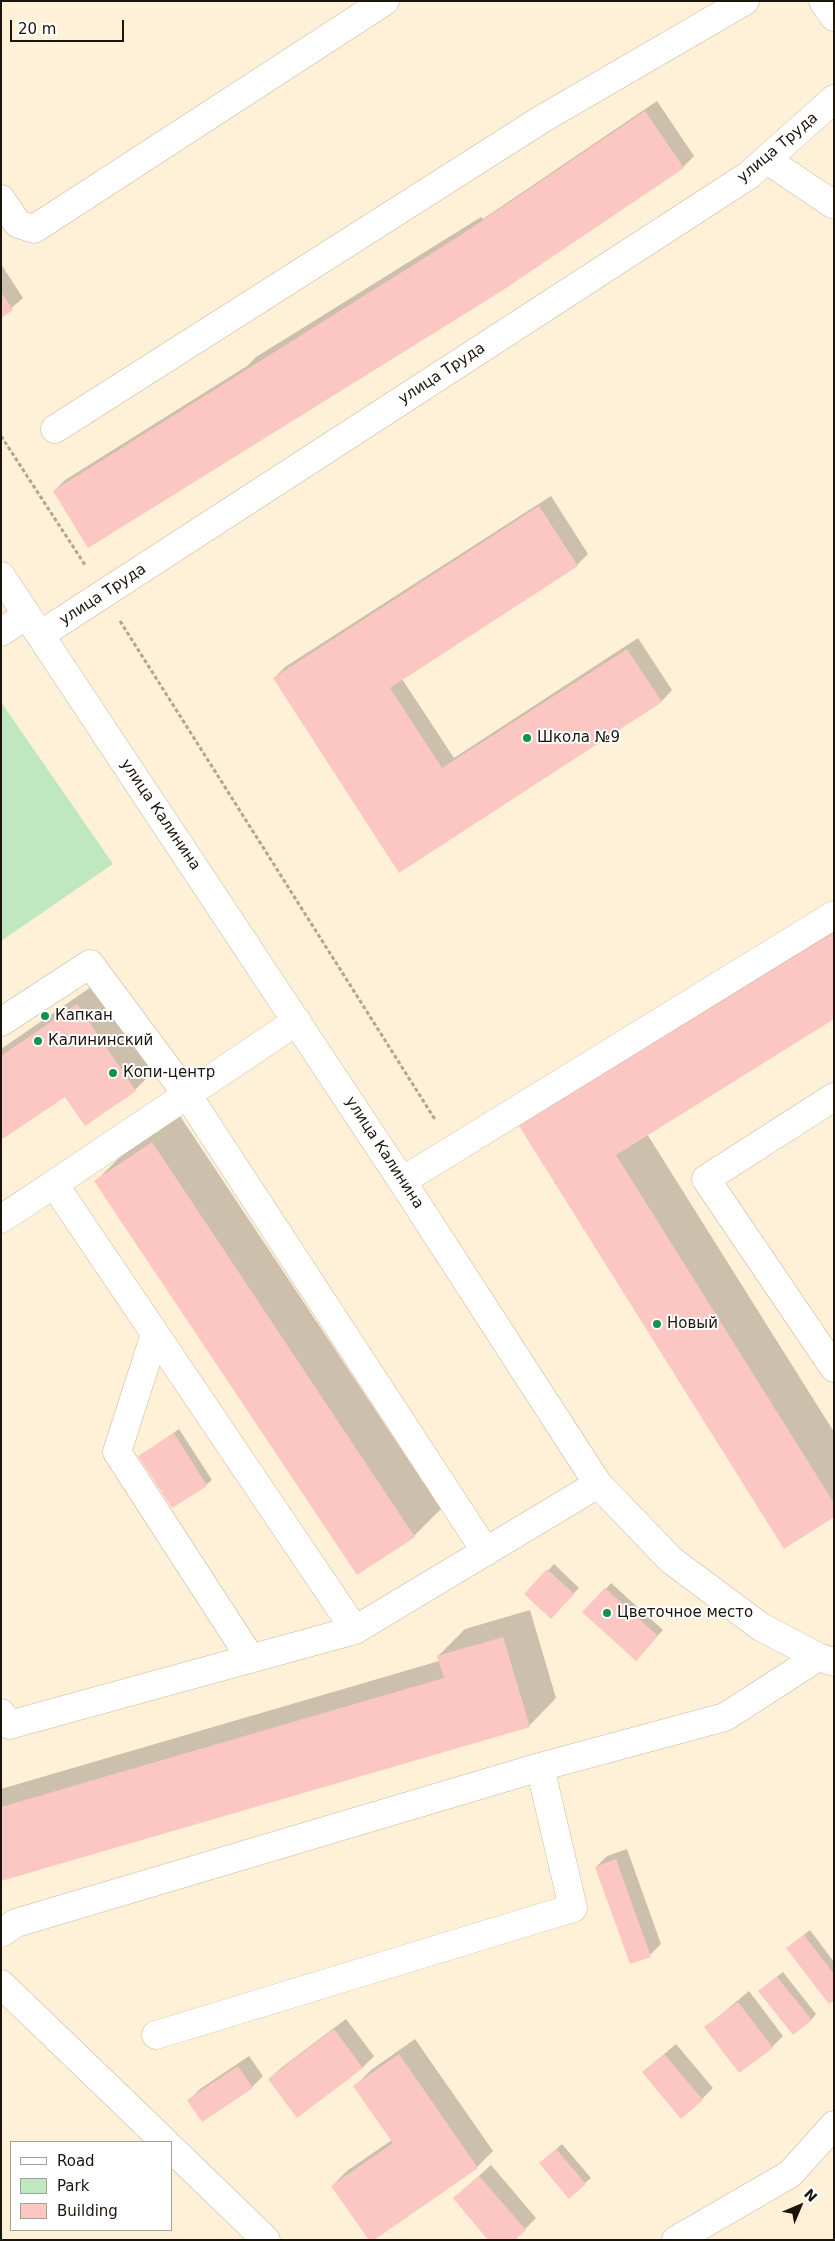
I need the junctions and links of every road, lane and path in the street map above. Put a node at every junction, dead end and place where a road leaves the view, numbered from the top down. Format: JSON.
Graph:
{"nodes":[{"id":1,"x":385,"y":1,"type":"edge"},
{"id":2,"x":745,"y":1,"type":"edge"},
{"id":3,"x":823,"y":1,"type":"edge"},
{"id":4,"x":834,"y":17,"type":"edge"},
{"id":5,"x":834,"y":99,"type":"edge"},
{"id":6,"x":767,"y":160,"type":"junction"},
{"id":7,"x":1,"y":199,"type":"edge"},
{"id":8,"x":834,"y":205,"type":"edge"},
{"id":9,"x":55,"y":429,"type":"dead end"},
{"id":10,"x":1,"y":436,"type":"edge"},
{"id":11,"x":1,"y":576,"type":"edge"},
{"id":12,"x":103,"y":594,"type":"junction"},
{"id":13,"x":33,"y":625,"type":"junction"},
{"id":14,"x":1,"y":632,"type":"edge"},
{"id":15,"x":834,"y":915,"type":"edge"},
{"id":16,"x":297,"y":1021,"type":"junction"},
{"id":17,"x":1,"y":1022,"type":"edge"},
{"id":18,"x":188,"y":1096,"type":"junction"},
{"id":19,"x":834,"y":1097,"type":"edge"},
{"id":20,"x":453,"y":1149,"type":"junction"},
{"id":21,"x":402,"y":1181,"type":"junction"},
{"id":22,"x":54,"y":1184,"type":"junction"},
{"id":23,"x":1,"y":1220,"type":"edge"},
{"id":24,"x":155,"y":1334,"type":"junction"},
{"id":25,"x":834,"y":1368,"type":"edge"},
{"id":26,"x":598,"y":1484,"type":"junction"},
{"id":27,"x":486,"y":1552,"type":"junction"},
{"id":28,"x":356,"y":1630,"type":"junction"},
{"id":29,"x":250,"y":1659,"type":"junction"},
{"id":30,"x":826,"y":1659,"type":"edge"},
{"id":31,"x":1,"y":1713,"type":"edge"},
{"id":32,"x":540,"y":1767,"type":"junction"},
{"id":33,"x":1,"y":1933,"type":"edge"},
{"id":34,"x":1,"y":1984,"type":"edge"},
{"id":35,"x":156,"y":2035,"type":"dead end"},
{"id":36,"x":834,"y":2126,"type":"edge"},
{"id":37,"x":164,"y":2141,"type":"edge"},
{"id":38,"x":172,"y":2149,"type":"edge"},
{"id":39,"x":266,"y":2240,"type":"edge"},
{"id":40,"x":676,"y":2240,"type":"edge"}],
"edges":[{"from":1,"to":7,"type":"street"},
{"from":2,"to":9,"type":"street"},
{"from":3,"to":4,"type":"street"},
{"from":5,"to":6,"type":"street","name":"улица Труда"},
{"from":6,"to":8,"type":"street"},
{"from":6,"to":12,"type":"street","name":"улица Труда"},
{"from":10,"to":12,"type":"path"},
{"from":11,"to":13,"type":"street","name":"улица Калинина"},
{"from":12,"to":13,"type":"street","name":"улица Труда"},
{"from":12,"to":20,"type":"path"},
{"from":13,"to":14,"type":"street","name":"улица Труда"},
{"from":13,"to":16,"type":"street","name":"улица Калинина"},
{"from":15,"to":20,"type":"street"},
{"from":16,"to":18,"type":"street"},
{"from":16,"to":21,"type":"street","name":"улица Калинина"},
{"from":17,"to":18,"type":"street"},
{"from":18,"to":22,"type":"street"},
{"from":18,"to":27,"type":"street"},
{"from":19,"to":25,"type":"street"},
{"from":20,"to":21,"type":"street"},
{"from":21,"to":26,"type":"street","name":"улица Калинина"},
{"from":22,"to":23,"type":"street"},
{"from":22,"to":24,"type":"street"},
{"from":24,"to":28,"type":"street"},
{"from":24,"to":29,"type":"street"},
{"from":26,"to":27,"type":"street"},
{"from":26,"to":30,"type":"street","name":"улица Калинина"},
{"from":27,"to":28,"type":"street"},
{"from":28,"to":29,"type":"street"},
{"from":29,"to":31,"type":"street"},
{"from":30,"to":32,"type":"street"},
{"from":32,"to":33,"type":"street"},
{"from":32,"to":35,"type":"street"},
{"from":34,"to":37,"type":"street"},
{"from":36,"to":40,"type":"street"},
{"from":38,"to":39,"type":"street"}]}
